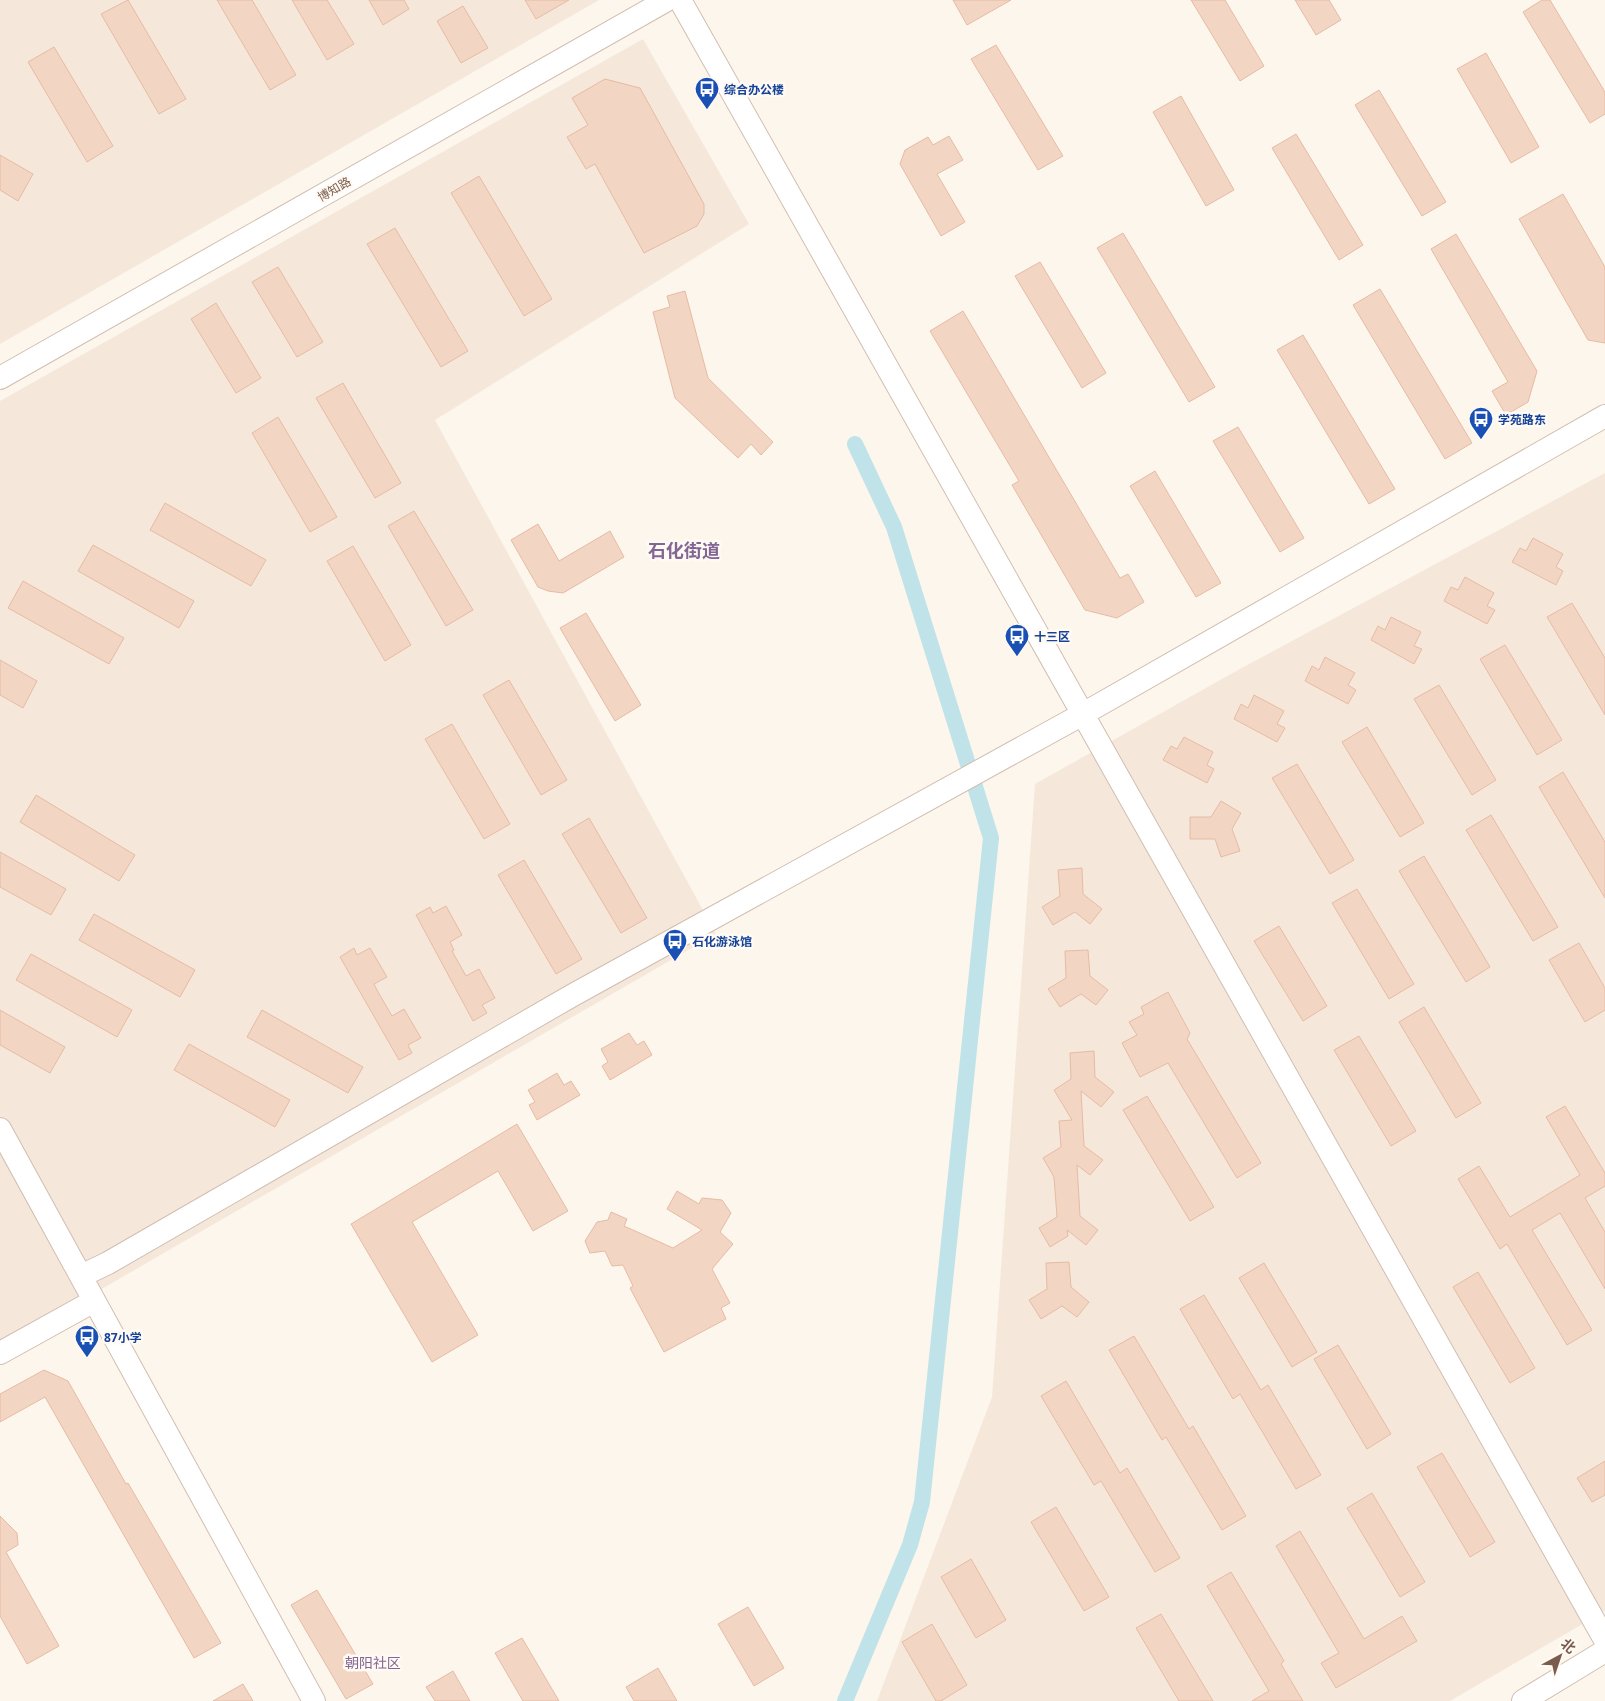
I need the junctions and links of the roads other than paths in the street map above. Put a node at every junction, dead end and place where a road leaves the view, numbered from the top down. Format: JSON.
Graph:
{"nodes":[{"id":1,"x":667,"y":0,"type":"edge"},
{"id":2,"x":680,"y":0,"type":"edge"},
{"id":3,"x":0,"y":378,"type":"edge"},
{"id":4,"x":1605,"y":416,"type":"edge"},
{"id":5,"x":1083,"y":714,"type":"junction"},
{"id":6,"x":0,"y":1129,"type":"edge"},
{"id":7,"x":81,"y":1276,"type":"junction"},
{"id":8,"x":94,"y":1301,"type":"junction"},
{"id":9,"x":0,"y":1353,"type":"edge"},
{"id":10,"x":1605,"y":1640,"type":"edge"},
{"id":11,"x":1605,"y":1651,"type":"edge"},
{"id":12,"x":314,"y":1701,"type":"edge"},
{"id":13,"x":1522,"y":1701,"type":"edge"}],
"edges":[{"from":1,"to":3,"type":"street","name":"博知路"},
{"from":2,"to":5,"type":"street"},
{"from":4,"to":5,"type":"street"},
{"from":5,"to":7,"type":"street"},
{"from":5,"to":10,"type":"street"},
{"from":6,"to":7,"type":"street"},
{"from":7,"to":8,"type":"street"},
{"from":8,"to":9,"type":"street"},
{"from":8,"to":12,"type":"street"},
{"from":11,"to":13,"type":"street"}]}
